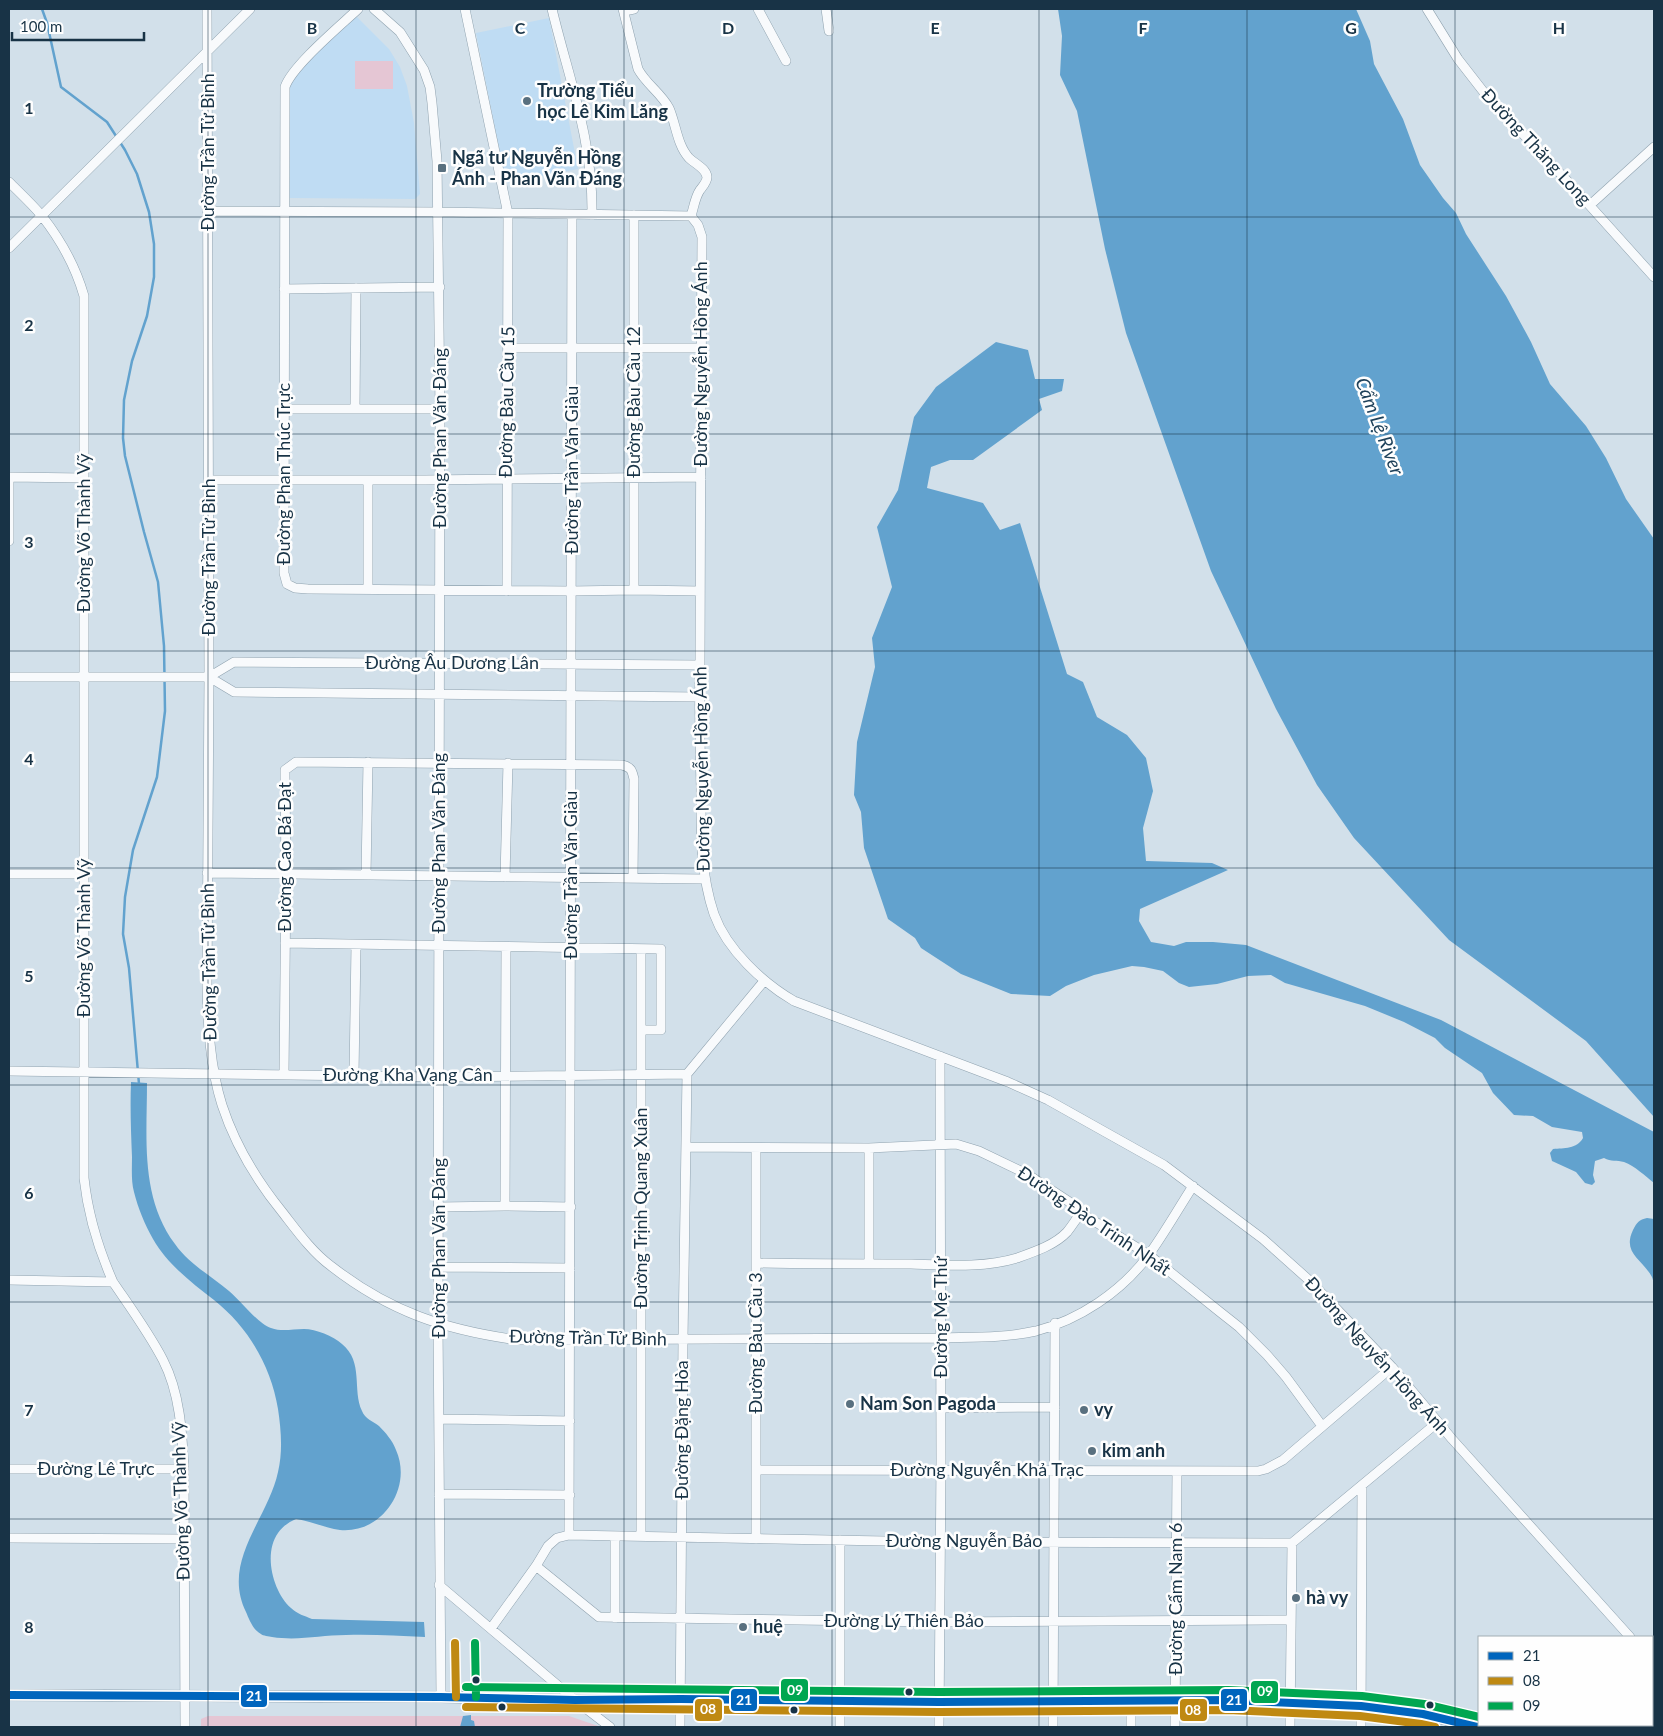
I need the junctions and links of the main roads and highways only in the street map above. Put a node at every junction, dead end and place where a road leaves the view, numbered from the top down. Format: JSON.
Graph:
{"nodes":[{"id":1,"x":9,"y":1695,"type":"edge"},
{"id":2,"x":1477,"y":1727,"type":"edge"}],
"edges":[{"from":1,"to":2,"type":"main road"}]}
